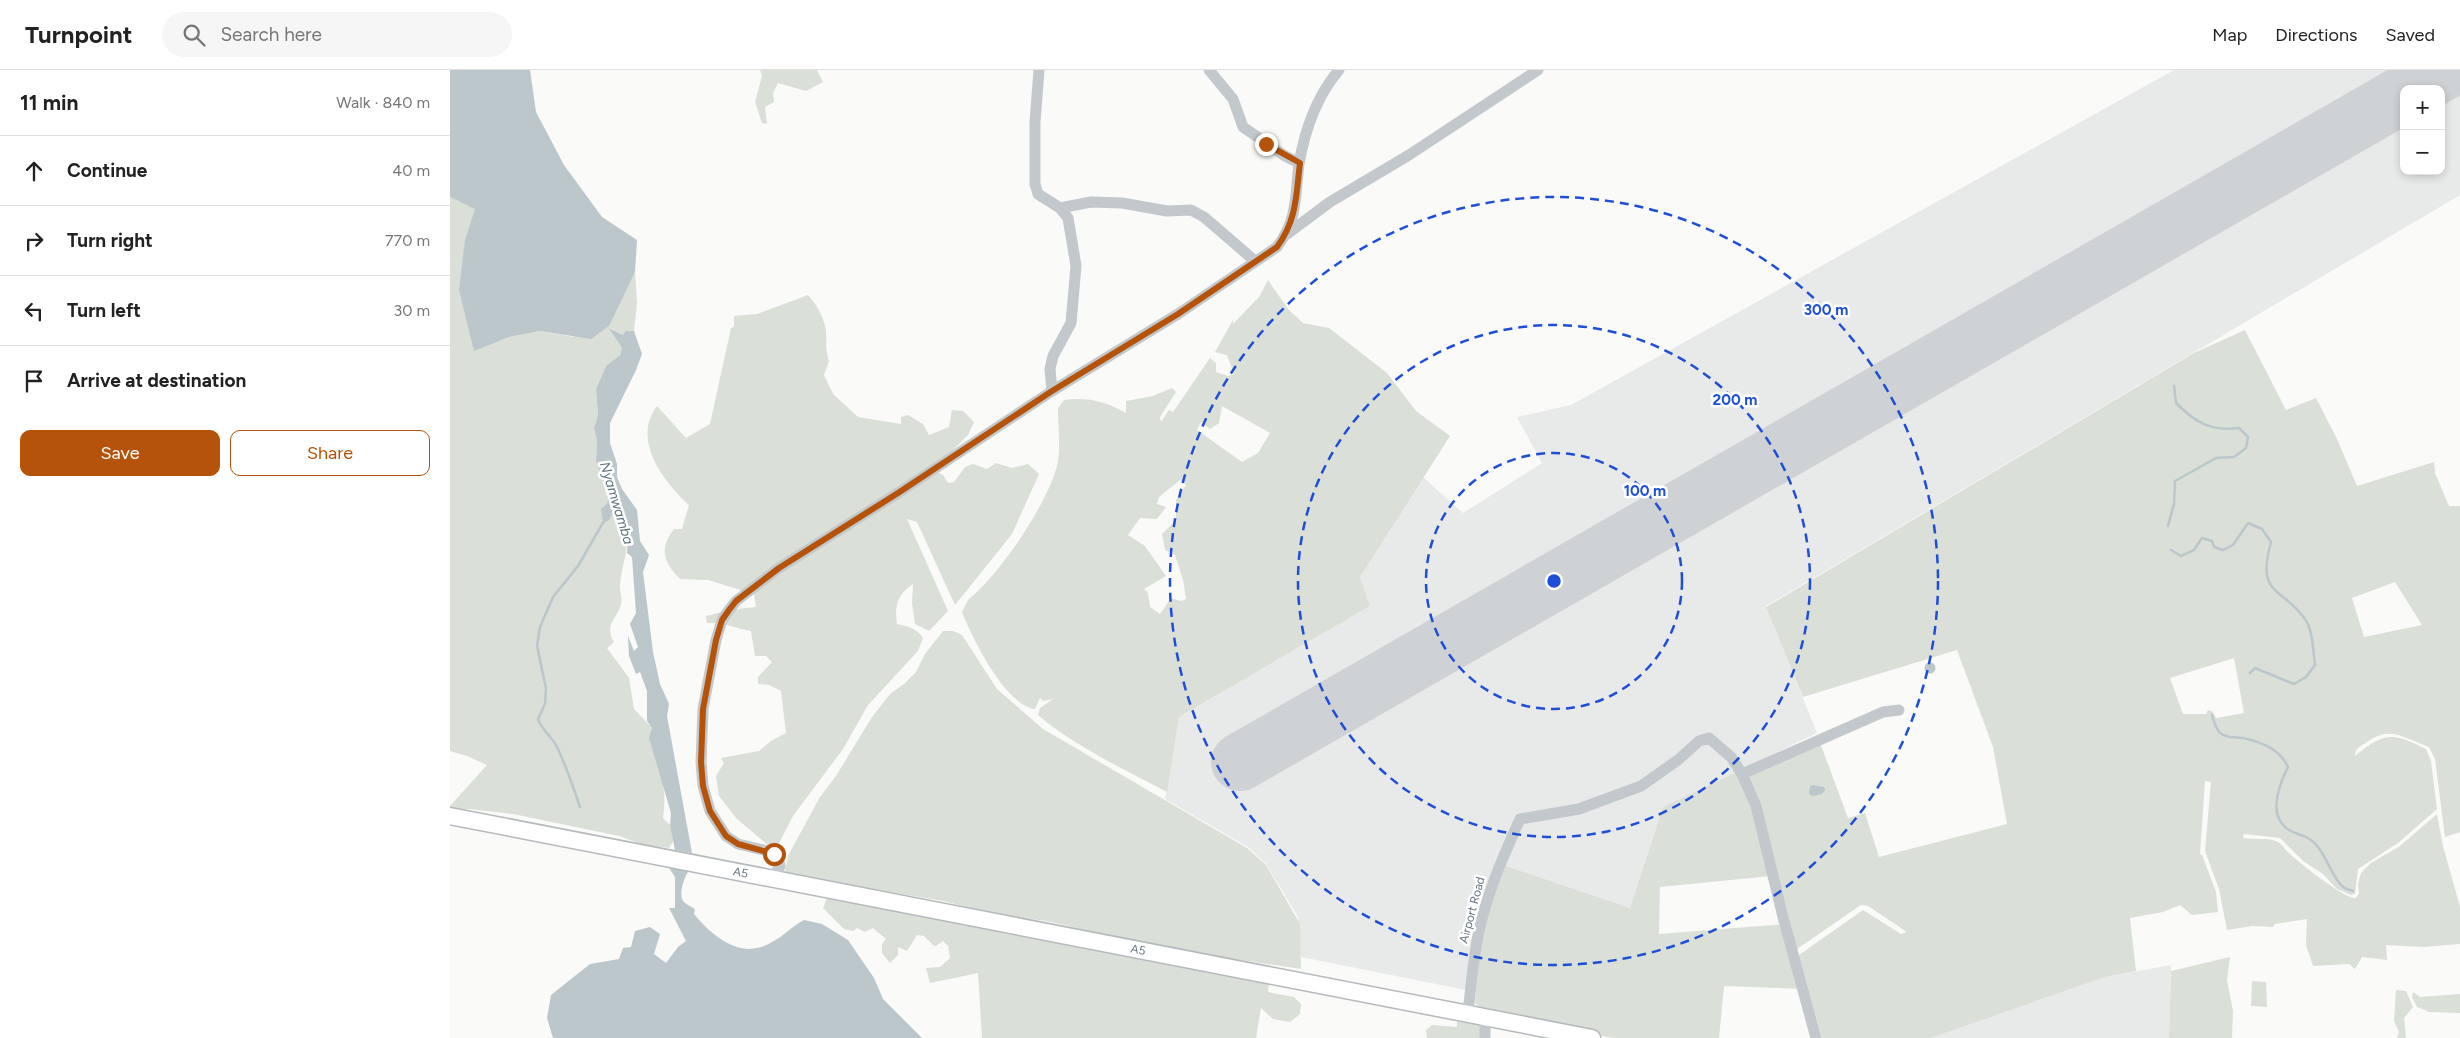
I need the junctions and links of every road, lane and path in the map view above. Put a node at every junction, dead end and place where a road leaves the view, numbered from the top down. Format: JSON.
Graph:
{"nodes":[{"id":1,"x":1039,"y":70,"type":"edge"},
{"id":2,"x":1208,"y":70,"type":"edge"},
{"id":3,"x":1339,"y":70,"type":"edge"},
{"id":4,"x":1538,"y":70,"type":"edge"},
{"id":5,"x":1300,"y":163,"type":"junction"},
{"id":6,"x":1060,"y":208,"type":"junction"},
{"id":7,"x":1286,"y":235,"type":"junction"},
{"id":8,"x":1255,"y":261,"type":"junction"},
{"id":9,"x":1052,"y":391,"type":"junction"},
{"id":10,"x":1899,"y":710,"type":"dead end"},
{"id":11,"x":1742,"y":774,"type":"junction"},
{"id":12,"x":450,"y":816,"type":"edge"},
{"id":13,"x":773,"y":877,"type":"junction"},
{"id":14,"x":1468,"y":1013,"type":"junction"},
{"id":15,"x":1485,"y":1016,"type":"junction"},
{"id":16,"x":1485,"y":1038,"type":"edge"},
{"id":17,"x":1592,"y":1038,"type":"edge"},
{"id":18,"x":1816,"y":1038,"type":"edge"}],
"edges":[{"from":1,"to":6,"type":"street"},
{"from":2,"to":5,"type":"street"},
{"from":3,"to":5,"type":"street"},
{"from":4,"to":7,"type":"street"},
{"from":5,"to":7,"type":"street"},
{"from":6,"to":8,"type":"street"},
{"from":6,"to":9,"type":"street"},
{"from":7,"to":8,"type":"street"},
{"from":8,"to":9,"type":"street"},
{"from":9,"to":13,"type":"street"},
{"from":10,"to":11,"type":"street"},
{"from":11,"to":14,"type":"street","name":"Airport Road"},
{"from":11,"to":18,"type":"street"},
{"from":12,"to":13,"type":"highway","name":"A5","number":"A5"},
{"from":13,"to":14,"type":"highway","name":"A5","number":"A5"},
{"from":14,"to":15,"type":"highway","name":"A5","number":"A5"},
{"from":15,"to":16,"type":"street"},
{"from":15,"to":17,"type":"highway","name":"A5","number":"A5"}]}
